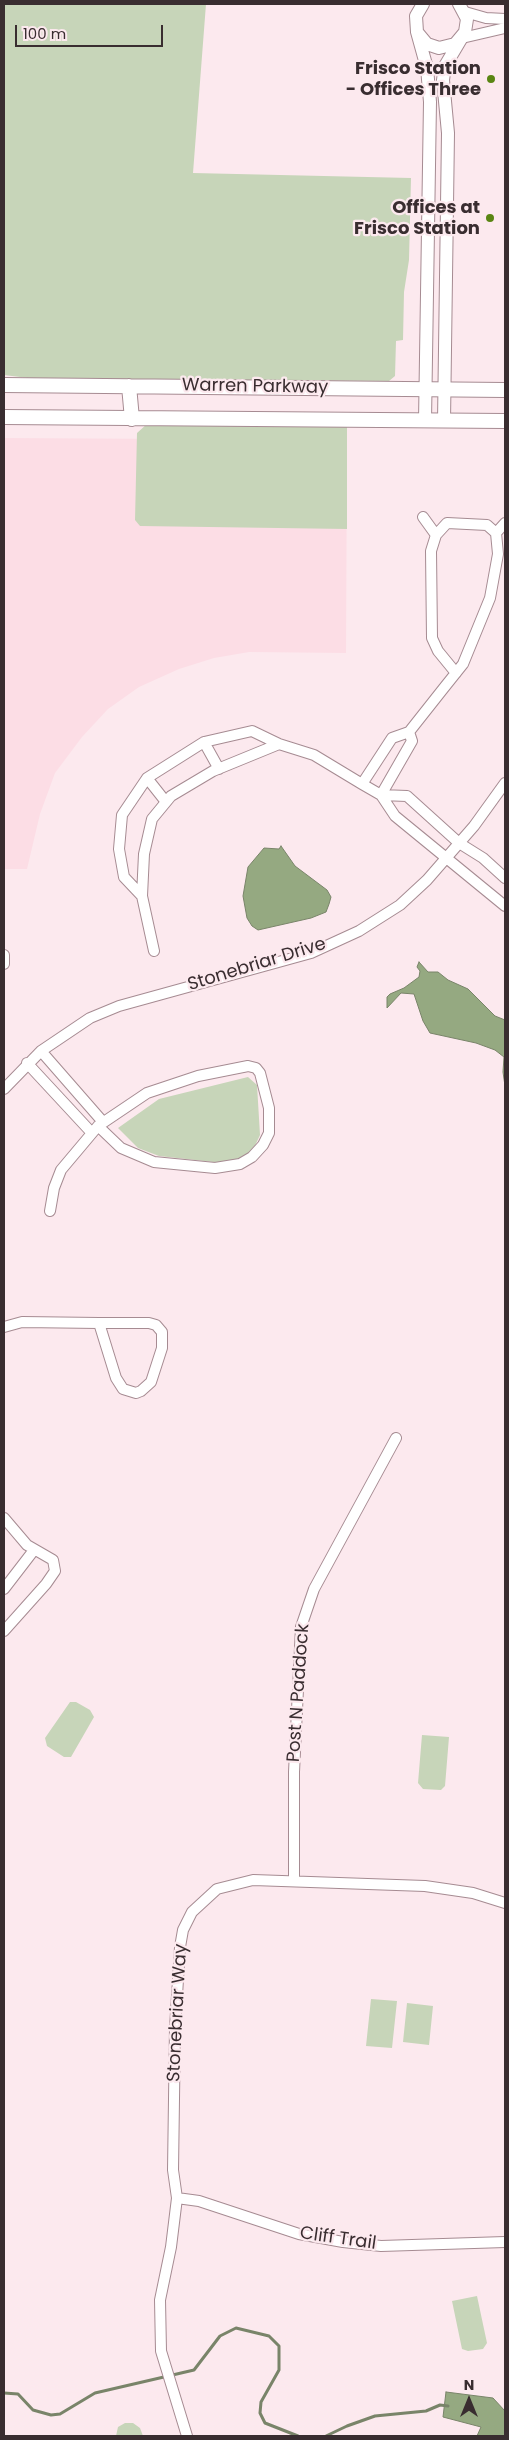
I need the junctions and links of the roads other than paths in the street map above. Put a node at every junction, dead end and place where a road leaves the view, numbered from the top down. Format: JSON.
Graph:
{"nodes":[{"id":1,"x":421,"y":5,"type":"edge"},
{"id":2,"x":463,"y":7,"type":"edge"},
{"id":3,"x":505,"y":19,"type":"edge"},
{"id":4,"x":505,"y":28,"type":"edge"},
{"id":5,"x":417,"y":32,"type":"junction"},
{"id":6,"x":461,"y":39,"type":"junction"},
{"id":7,"x":430,"y":150,"type":"junction"},
{"id":8,"x":448,"y":150,"type":"junction"},
{"id":9,"x":4,"y":385,"type":"edge"},
{"id":10,"x":129,"y":386,"type":"junction"},
{"id":11,"x":426,"y":389,"type":"junction"},
{"id":12,"x":445,"y":389,"type":"junction"},
{"id":13,"x":505,"y":390,"type":"edge"},
{"id":14,"x":4,"y":417,"type":"edge"},
{"id":15,"x":132,"y":419,"type":"junction"},
{"id":16,"x":425,"y":421,"type":"junction"},
{"id":17,"x":444,"y":421,"type":"junction"},
{"id":18,"x":505,"y":421,"type":"edge"},
{"id":19,"x":423,"y":517,"type":"dead end"},
{"id":20,"x":505,"y":523,"type":"edge"},
{"id":21,"x":496,"y":533,"type":"junction"},
{"id":22,"x":436,"y":535,"type":"junction"},
{"id":23,"x":456,"y":673,"type":"junction"},
{"id":24,"x":409,"y":732,"type":"junction"},
{"id":25,"x":204,"y":742,"type":"junction"},
{"id":26,"x":279,"y":744,"type":"junction"},
{"id":27,"x":218,"y":769,"type":"junction"},
{"id":28,"x":147,"y":778,"type":"junction"},
{"id":29,"x":505,"y":782,"type":"edge"},
{"id":30,"x":362,"y":784,"type":"junction"},
{"id":31,"x":380,"y":795,"type":"junction"},
{"id":32,"x":166,"y":802,"type":"junction"},
{"id":33,"x":459,"y":843,"type":"junction"},
{"id":34,"x":445,"y":859,"type":"junction"},
{"id":35,"x":505,"y":878,"type":"edge"},
{"id":36,"x":142,"y":896,"type":"junction"},
{"id":37,"x":505,"y":906,"type":"edge"},
{"id":38,"x":154,"y":951,"type":"dead end"},
{"id":39,"x":4,"y":955,"type":"edge"},
{"id":40,"x":4,"y":964,"type":"edge"},
{"id":41,"x":41,"y":1051,"type":"junction"},
{"id":42,"x":27,"y":1064,"type":"junction"},
{"id":43,"x":4,"y":1089,"type":"edge"},
{"id":44,"x":97,"y":1127,"type":"junction"},
{"id":45,"x":50,"y":1212,"type":"dead end"},
{"id":46,"x":99,"y":1323,"type":"junction"},
{"id":47,"x":4,"y":1327,"type":"edge"},
{"id":48,"x":396,"y":1438,"type":"dead end"},
{"id":49,"x":4,"y":1518,"type":"edge"},
{"id":50,"x":34,"y":1550,"type":"junction"},
{"id":51,"x":4,"y":1589,"type":"edge"},
{"id":52,"x":4,"y":1631,"type":"edge"},
{"id":53,"x":294,"y":1879,"type":"junction"},
{"id":54,"x":505,"y":1903,"type":"edge"},
{"id":55,"x":177,"y":2198,"type":"junction"},
{"id":56,"x":505,"y":2242,"type":"edge"},
{"id":57,"x":187,"y":2436,"type":"edge"}],
"edges":[{"from":1,"to":5,"type":"street"},
{"from":2,"to":3,"type":"street"},
{"from":2,"to":6,"type":"street"},
{"from":4,"to":6,"type":"street"},
{"from":5,"to":6,"type":"street"},
{"from":5,"to":7,"type":"street"},
{"from":6,"to":8,"type":"street"},
{"from":7,"to":8,"type":"street"},
{"from":7,"to":11,"type":"street"},
{"from":8,"to":12,"type":"street"},
{"from":9,"to":10,"type":"main road","name":"Warren Parkway"},
{"from":10,"to":11,"type":"main road","name":"Warren Parkway"},
{"from":10,"to":15,"type":"main road"},
{"from":11,"to":12,"type":"main road","name":"Warren Parkway"},
{"from":11,"to":16,"type":"street"},
{"from":12,"to":13,"type":"main road","name":"Warren Parkway"},
{"from":12,"to":17,"type":"street"},
{"from":14,"to":15,"type":"main road","name":"Warren Parkway"},
{"from":15,"to":16,"type":"main road","name":"Warren Parkway"},
{"from":16,"to":17,"type":"main road","name":"Warren Parkway"},
{"from":17,"to":18,"type":"main road","name":"Warren Parkway"},
{"from":19,"to":22,"type":"street"},
{"from":20,"to":21,"type":"street"},
{"from":21,"to":22,"type":"street"},
{"from":21,"to":23,"type":"street"},
{"from":22,"to":23,"type":"street"},
{"from":23,"to":24,"type":"street"},
{"from":24,"to":30,"type":"street"},
{"from":24,"to":31,"type":"street"},
{"from":25,"to":26,"type":"street"},
{"from":25,"to":27,"type":"street"},
{"from":25,"to":28,"type":"street"},
{"from":26,"to":27,"type":"street"},
{"from":26,"to":30,"type":"street"},
{"from":27,"to":32,"type":"street"},
{"from":28,"to":32,"type":"street"},
{"from":28,"to":36,"type":"street"},
{"from":29,"to":33,"type":"street","name":"Stonebriar Drive"},
{"from":30,"to":31,"type":"street"},
{"from":31,"to":33,"type":"street"},
{"from":31,"to":34,"type":"street"},
{"from":32,"to":36,"type":"street"},
{"from":33,"to":34,"type":"street","name":"Stonebriar Drive"},
{"from":33,"to":35,"type":"street"},
{"from":34,"to":37,"type":"street"},
{"from":34,"to":41,"type":"street","name":"Stonebriar Drive"},
{"from":36,"to":38,"type":"street"},
{"from":39,"to":40,"type":"street"},
{"from":41,"to":42,"type":"street","name":"Stonebriar Drive"},
{"from":41,"to":44,"type":"street"},
{"from":42,"to":43,"type":"street","name":"Stonebriar Drive"},
{"from":42,"to":44,"type":"street"},
{"from":44,"to":44,"type":"street"},
{"from":44,"to":45,"type":"street"},
{"from":46,"to":46,"type":"street"},
{"from":46,"to":47,"type":"street"},
{"from":48,"to":53,"type":"street","name":"Post N Paddock"},
{"from":49,"to":50,"type":"street"},
{"from":50,"to":51,"type":"street"},
{"from":50,"to":52,"type":"street"},
{"from":53,"to":54,"type":"street","name":"Stonebriar Way"},
{"from":53,"to":55,"type":"street","name":"Stonebriar Way"},
{"from":55,"to":56,"type":"street","name":"Cliff Trail"},
{"from":55,"to":57,"type":"street","name":"Stonebriar Way"}]}
